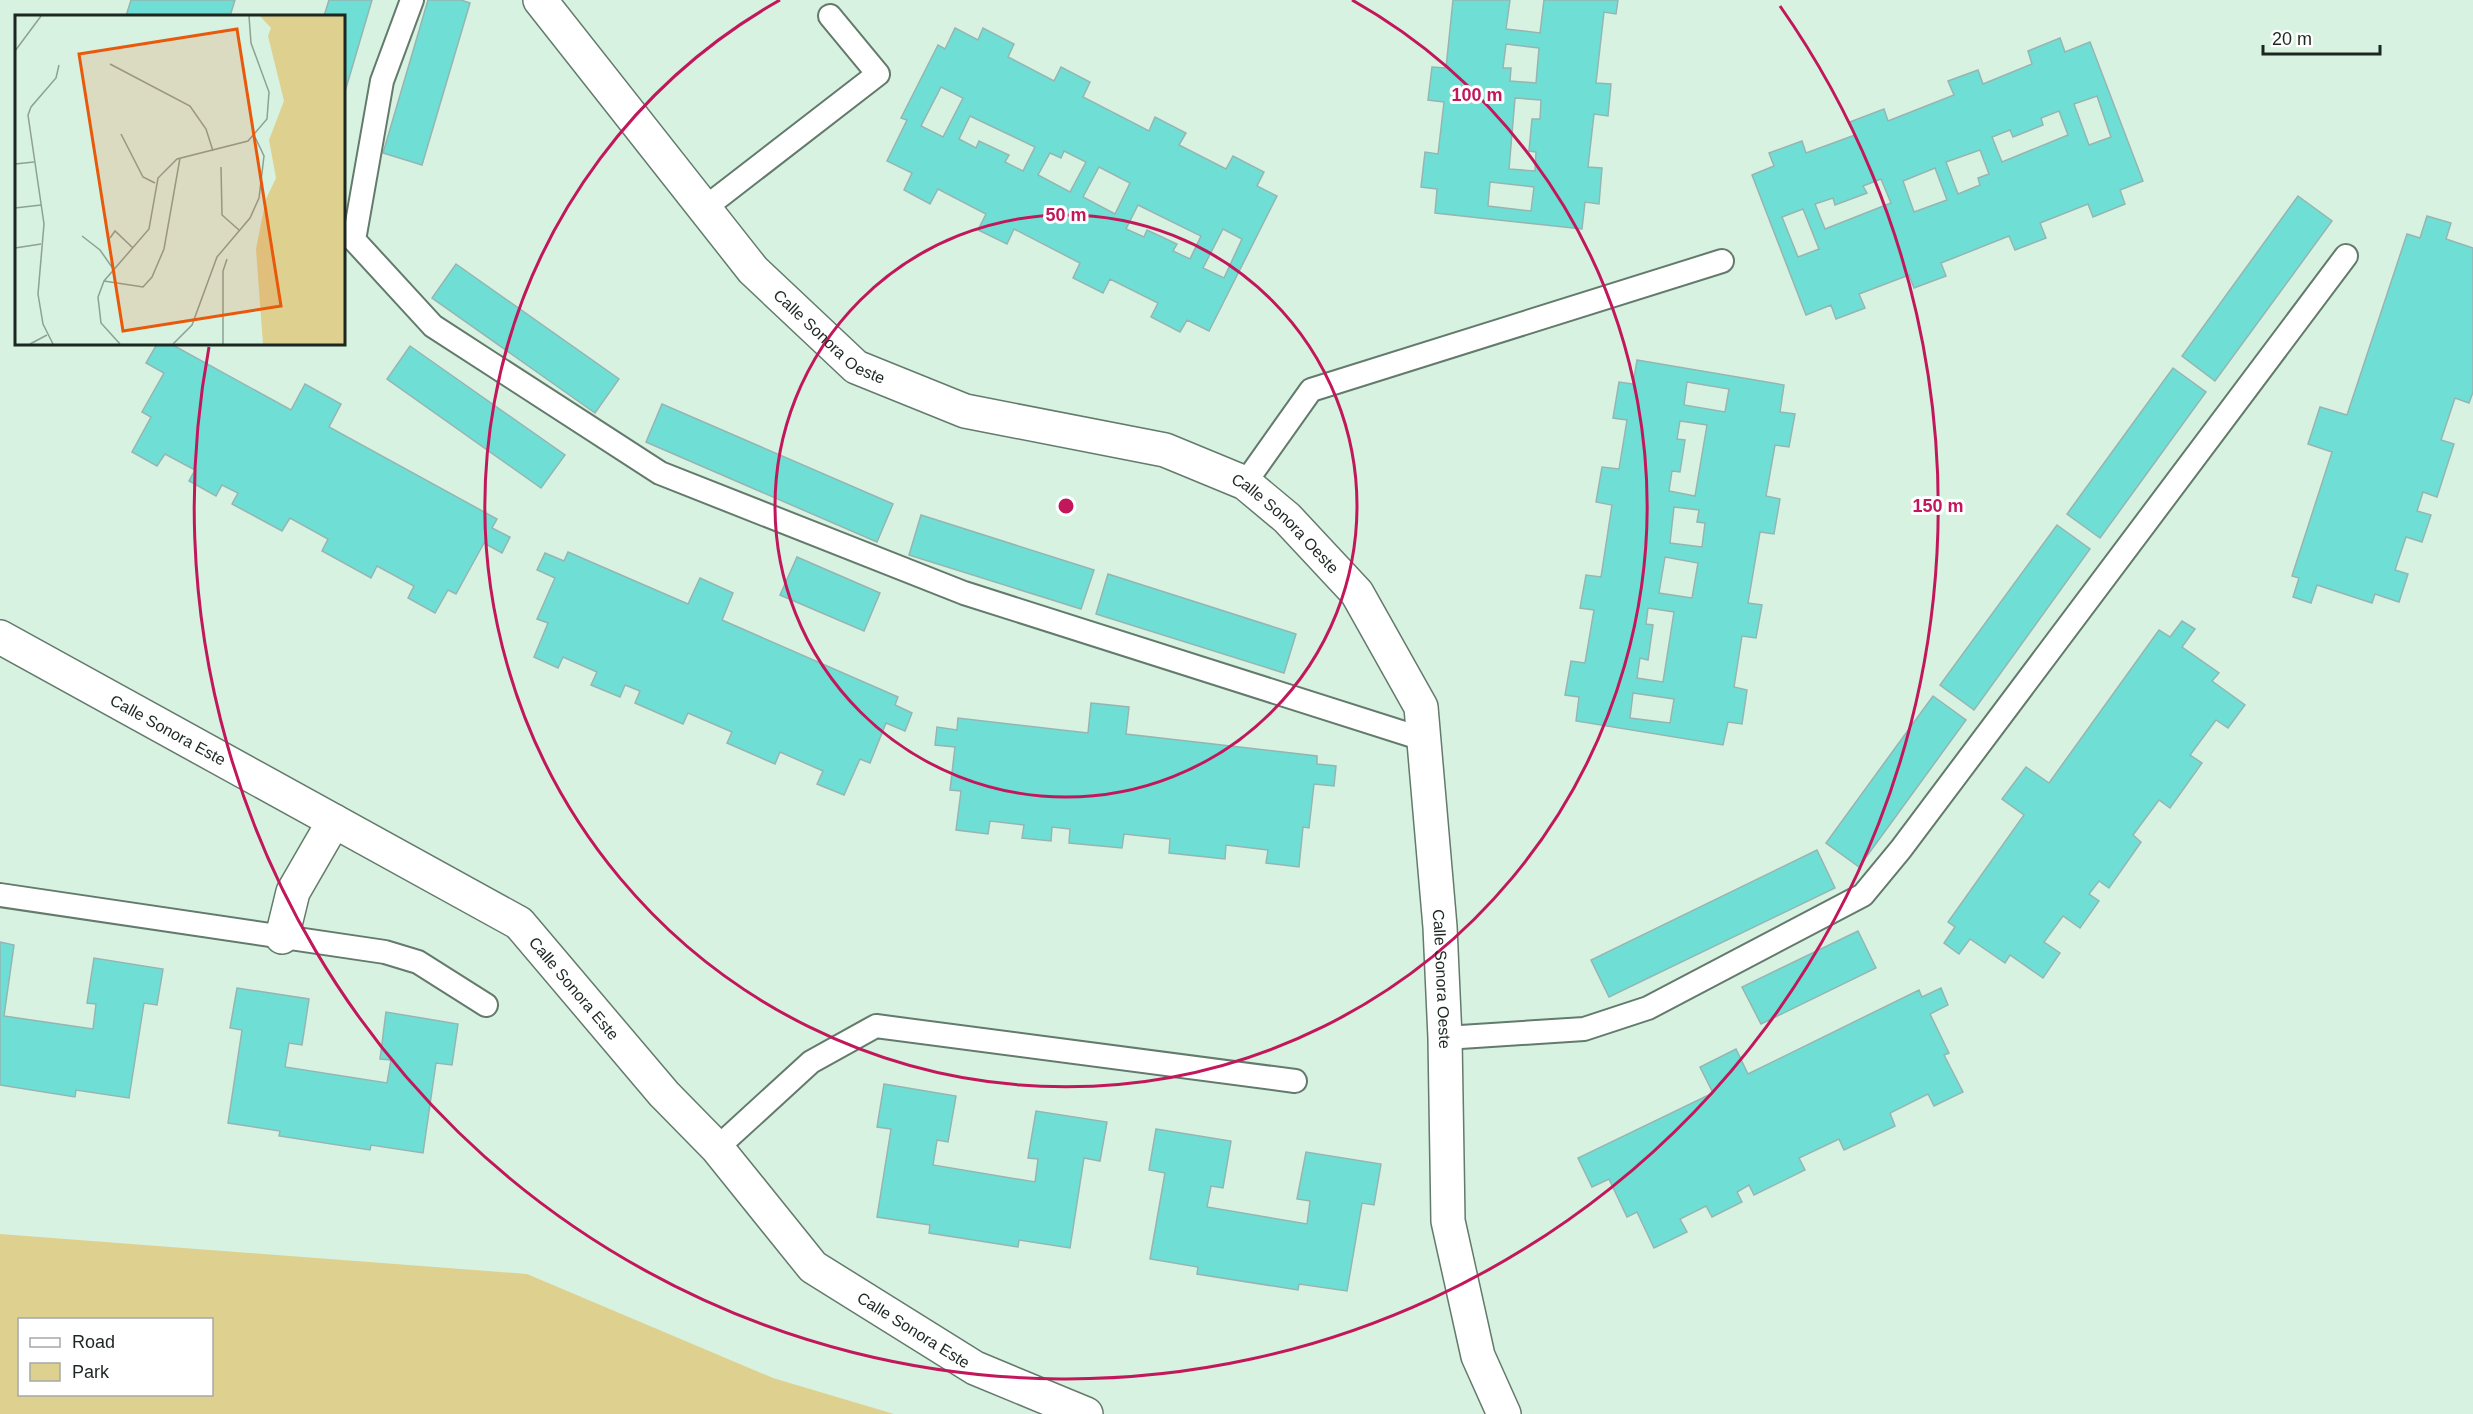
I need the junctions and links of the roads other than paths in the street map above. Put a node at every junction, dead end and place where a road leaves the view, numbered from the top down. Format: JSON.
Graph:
{"nodes":[{"id":1,"x":412,"y":0,"type":"edge"},
{"id":2,"x":546,"y":2,"type":"edge"},
{"id":3,"x":830,"y":16,"type":"dead end"},
{"id":4,"x":706,"y":207,"type":"junction"},
{"id":5,"x":2346,"y":256,"type":"dead end"},
{"id":6,"x":1722,"y":261,"type":"dead end"},
{"id":7,"x":1245,"y":483,"type":"junction"},
{"id":8,"x":0,"y":637,"type":"edge"},
{"id":9,"x":1426,"y":740,"type":"junction"},
{"id":10,"x":334,"y":821,"type":"junction"},
{"id":11,"x":0,"y":895,"type":"edge"},
{"id":12,"x":282,"y":937,"type":"junction"},
{"id":13,"x":486,"y":1005,"type":"dead end"},
{"id":14,"x":1445,"y":1038,"type":"junction"},
{"id":15,"x":1294,"y":1081,"type":"dead end"},
{"id":16,"x":717,"y":1148,"type":"junction"},
{"id":17,"x":1086,"y":1414,"type":"edge"},
{"id":18,"x":1504,"y":1414,"type":"edge"}],
"edges":[{"from":1,"to":9,"type":"lane"},
{"from":2,"to":4,"type":"street","name":"Calle Sonora Oeste"},
{"from":3,"to":4,"type":"lane"},
{"from":4,"to":7,"type":"street","name":"Calle Sonora Oeste"},
{"from":5,"to":14,"type":"lane"},
{"from":6,"to":7,"type":"lane"},
{"from":7,"to":9,"type":"street","name":"Calle Sonora Oeste"},
{"from":8,"to":10,"type":"street","name":"Calle Sonora Este"},
{"from":9,"to":14,"type":"street","name":"Calle Sonora Oeste"},
{"from":10,"to":12,"type":"street"},
{"from":10,"to":16,"type":"street","name":"Calle Sonora Este"},
{"from":11,"to":12,"type":"lane"},
{"from":12,"to":13,"type":"lane"},
{"from":14,"to":18,"type":"street","name":"Calle Sonora Oeste"},
{"from":15,"to":16,"type":"lane"},
{"from":16,"to":17,"type":"street","name":"Calle Sonora Este"}]}
